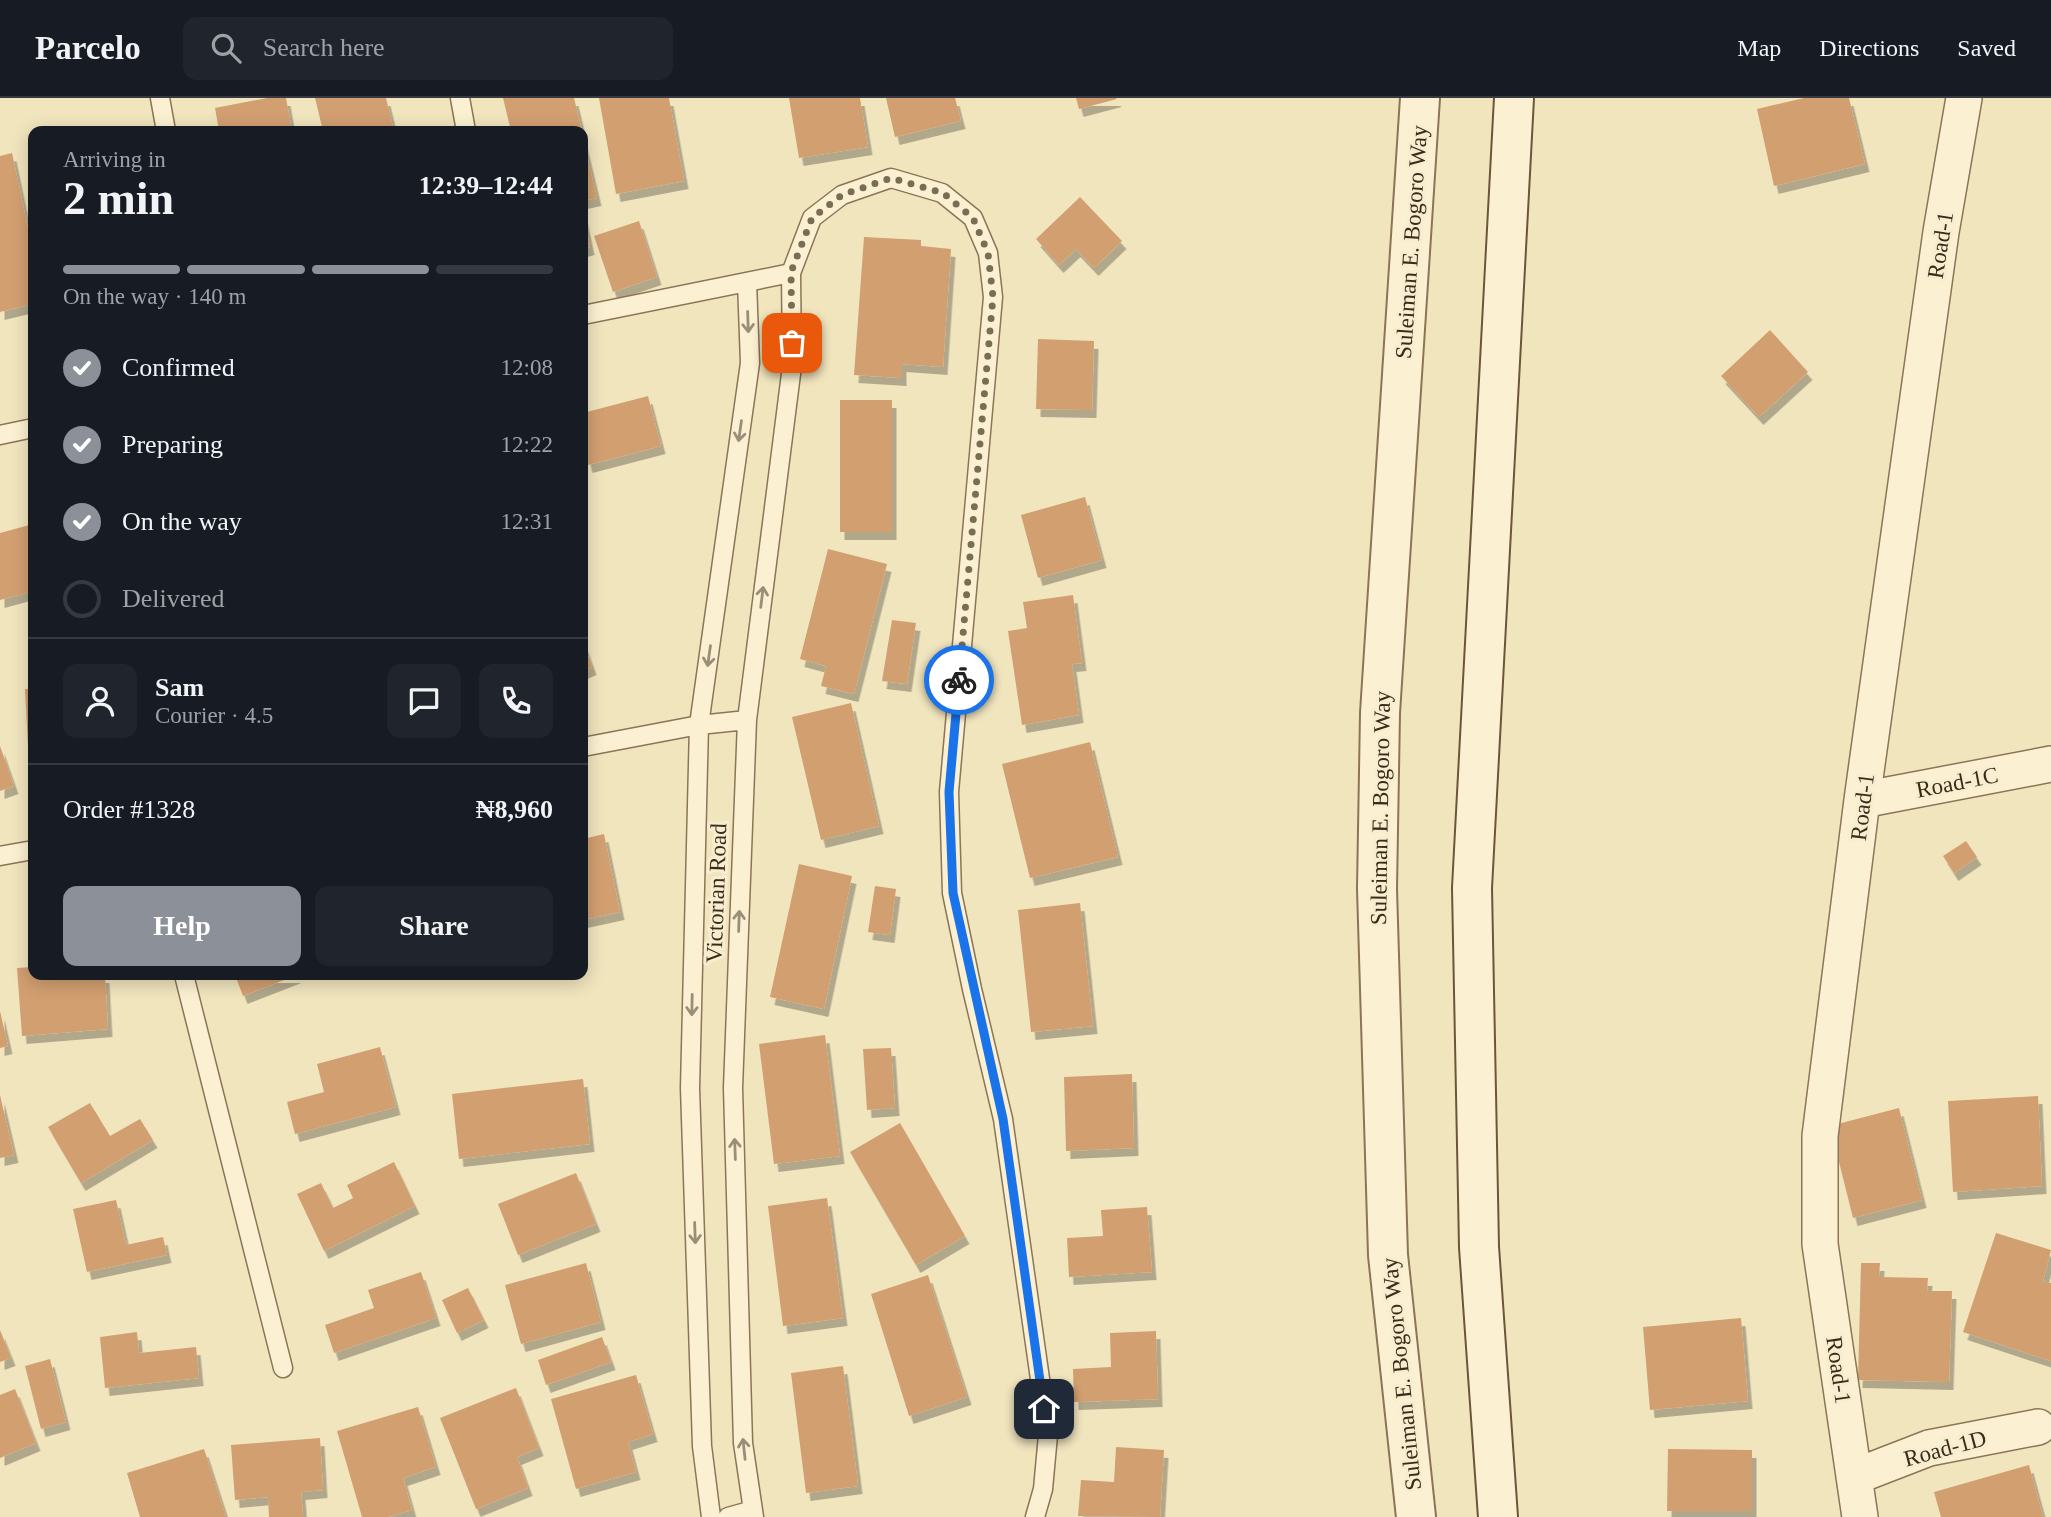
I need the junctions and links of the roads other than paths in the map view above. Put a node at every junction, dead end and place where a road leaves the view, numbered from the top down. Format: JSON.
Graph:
{"nodes":[{"id":1,"x":160,"y":98,"type":"edge"},
{"id":2,"x":460,"y":98,"type":"edge"},
{"id":3,"x":1420,"y":98,"type":"edge"},
{"id":4,"x":1514,"y":98,"type":"edge"},
{"id":5,"x":1964,"y":98,"type":"edge"},
{"id":6,"x":165,"y":126,"type":"edge"},
{"id":7,"x":465,"y":126,"type":"edge"},
{"id":8,"x":791,"y":272,"type":"junction"},
{"id":9,"x":747,"y":282,"type":"junction"},
{"id":10,"x":588,"y":314,"type":"edge"},
{"id":11,"x":28,"y":429,"type":"edge"},
{"id":12,"x":0,"y":435,"type":"edge"},
{"id":13,"x":747,"y":720,"type":"junction"},
{"id":14,"x":699,"y":725,"type":"junction"},
{"id":15,"x":588,"y":746,"type":"edge"},
{"id":16,"x":2051,"y":764,"type":"edge"},
{"id":17,"x":1862,"y":800,"type":"junction"},
{"id":18,"x":28,"y":851,"type":"edge"},
{"id":19,"x":0,"y":856,"type":"edge"},
{"id":20,"x":185,"y":980,"type":"edge"},
{"id":21,"x":283,"y":1368,"type":"dead end"},
{"id":22,"x":2038,"y":1427,"type":"dead end"},
{"id":23,"x":1854,"y":1477,"type":"junction"},
{"id":24,"x":753,"y":1513,"type":"edge"},
{"id":25,"x":711,"y":1517,"type":"edge"},
{"id":26,"x":728,"y":1517,"type":"edge"},
{"id":27,"x":1035,"y":1517,"type":"edge"},
{"id":28,"x":1416,"y":1517,"type":"edge"},
{"id":29,"x":1498,"y":1517,"type":"edge"},
{"id":30,"x":1860,"y":1517,"type":"edge"}],
"edges":[{"from":1,"to":6,"type":"lane"},
{"from":2,"to":7,"type":"lane"},
{"from":3,"to":28,"type":"street","name":"Suleiman E. Bogoro Way"},
{"from":4,"to":29,"type":"street"},
{"from":5,"to":17,"type":"street","name":"Road-1"},
{"from":8,"to":9,"type":"lane"},
{"from":13,"to":8,"type":"lane","name":"Victorian Road","one_way":true},
{"from":8,"to":27,"type":"lane"},
{"from":9,"to":10,"type":"lane"},
{"from":9,"to":14,"type":"lane","name":"Victorian Road","one_way":true},
{"from":11,"to":12,"type":"lane"},
{"from":13,"to":14,"type":"lane"},
{"from":24,"to":13,"type":"lane","name":"Victorian Road","one_way":true},
{"from":14,"to":15,"type":"lane"},
{"from":14,"to":25,"type":"lane","name":"Victorian Road","one_way":true},
{"from":16,"to":17,"type":"street","name":"Road-1C"},
{"from":17,"to":23,"type":"street","name":"Road-1"},
{"from":18,"to":19,"type":"lane"},
{"from":20,"to":21,"type":"lane"},
{"from":22,"to":23,"type":"street","name":"Road-1D"},
{"from":23,"to":30,"type":"street","name":"Road-1"},
{"from":24,"to":26,"type":"lane"}]}
